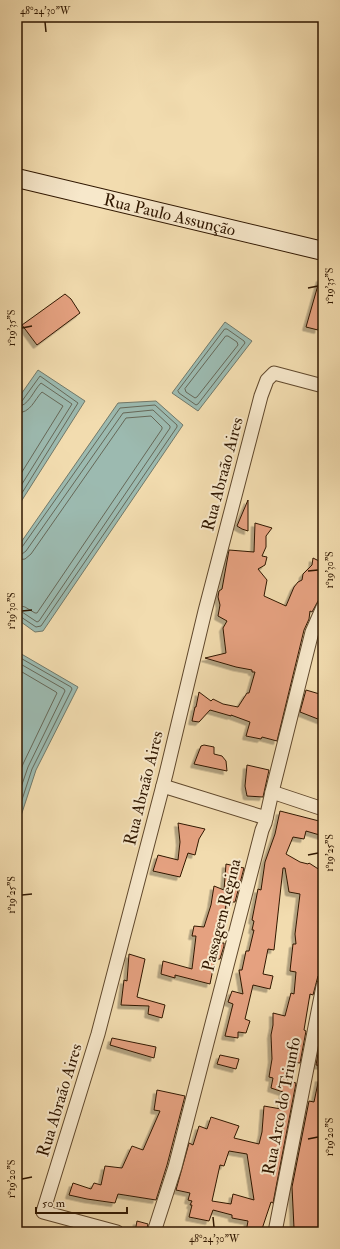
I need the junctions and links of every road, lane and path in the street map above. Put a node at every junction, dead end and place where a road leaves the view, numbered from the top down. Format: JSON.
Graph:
{"nodes":[{"id":1,"x":17,"y":178,"type":"edge"},
{"id":2,"x":323,"y":251,"type":"edge"},
{"id":3,"x":323,"y":386,"type":"edge"},
{"id":4,"x":323,"y":606,"type":"edge"},
{"id":5,"x":163,"y":786,"type":"junction"},
{"id":6,"x":272,"y":792,"type":"junction"},
{"id":7,"x":323,"y":809,"type":"edge"},
{"id":8,"x":266,"y":818,"type":"junction"},
{"id":9,"x":323,"y":986,"type":"edge"},
{"id":10,"x":117,"y":1232,"type":"edge"},
{"id":11,"x":154,"y":1232,"type":"edge"},
{"id":12,"x":275,"y":1232,"type":"edge"}],
"edges":[{"from":1,"to":2,"type":"street","name":"Rua Paulo Assunção"},
{"from":3,"to":5,"type":"street","name":"Rua Abraão Aires"},
{"from":4,"to":6,"type":"street","name":"Passagem Regina"},
{"from":5,"to":8,"type":"street"},
{"from":5,"to":10,"type":"street","name":"Rua Abraão Aires"},
{"from":6,"to":7,"type":"street"},
{"from":6,"to":8,"type":"street","name":"Passagem Regina"},
{"from":8,"to":11,"type":"street","name":"Passagem Regina"},
{"from":9,"to":12,"type":"street","name":"Rua Arco do Triunfo"}]}
